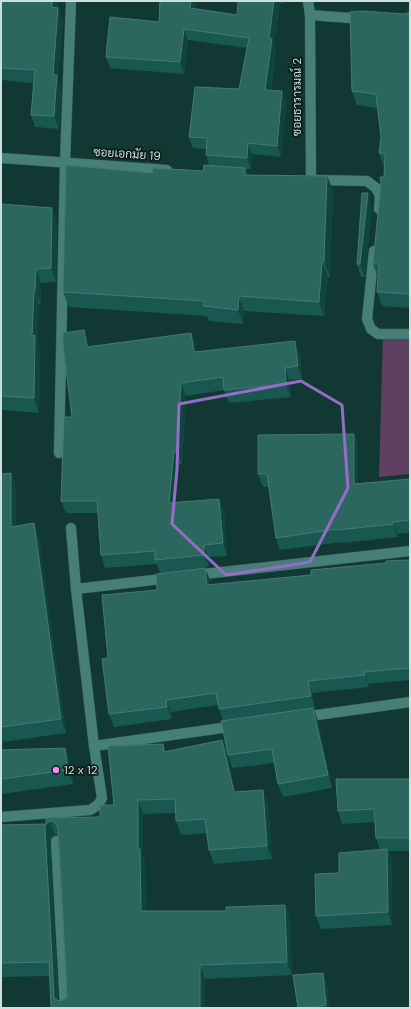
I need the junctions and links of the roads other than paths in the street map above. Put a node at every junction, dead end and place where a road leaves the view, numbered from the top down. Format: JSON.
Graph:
{"nodes":[{"id":1,"x":71,"y":1,"type":"edge"},
{"id":2,"x":308,"y":1,"type":"edge"},
{"id":3,"x":310,"y":15,"type":"junction"},
{"id":4,"x":372,"y":20,"type":"edge"},
{"id":5,"x":1,"y":158,"type":"edge"},
{"id":6,"x":65,"y":162,"type":"junction"},
{"id":7,"x":173,"y":170,"type":"edge"},
{"id":8,"x":378,"y":219,"type":"edge"},
{"id":9,"x":375,"y":242,"type":"edge"},
{"id":10,"x":410,"y":334,"type":"edge"},
{"id":11,"x":59,"y":454,"type":"dead end"},
{"id":12,"x":71,"y":528,"type":"dead end"},
{"id":13,"x":410,"y":551,"type":"edge"},
{"id":14,"x":76,"y":589,"type":"junction"},
{"id":15,"x":410,"y":702,"type":"edge"},
{"id":16,"x":291,"y":718,"type":"edge"},
{"id":17,"x":244,"y":725,"type":"edge"},
{"id":18,"x":94,"y":746,"type":"junction"},
{"id":19,"x":1,"y":817,"type":"edge"},
{"id":20,"x":56,"y":841,"type":"edge"},
{"id":21,"x":65,"y":1008,"type":"edge"}],
"edges":[{"from":1,"to":6,"type":"street"},
{"from":2,"to":3,"type":"street","name":"ซอยธารารมณ์ 2"},
{"from":3,"to":4,"type":"street"},
{"from":3,"to":8,"type":"street","name":"ซอยธารารมณ์ 2"},
{"from":5,"to":6,"type":"street","name":"ซอยเอกมัย 19"},
{"from":6,"to":7,"type":"street","name":"ซอยเอกมัย 19"},
{"from":6,"to":11,"type":"street"},
{"from":9,"to":10,"type":"street"},
{"from":12,"to":14,"type":"street"},
{"from":13,"to":14,"type":"street"},
{"from":14,"to":18,"type":"street"},
{"from":15,"to":16,"type":"street"},
{"from":17,"to":18,"type":"street"},
{"from":18,"to":19,"type":"street"},
{"from":20,"to":21,"type":"street"}]}
